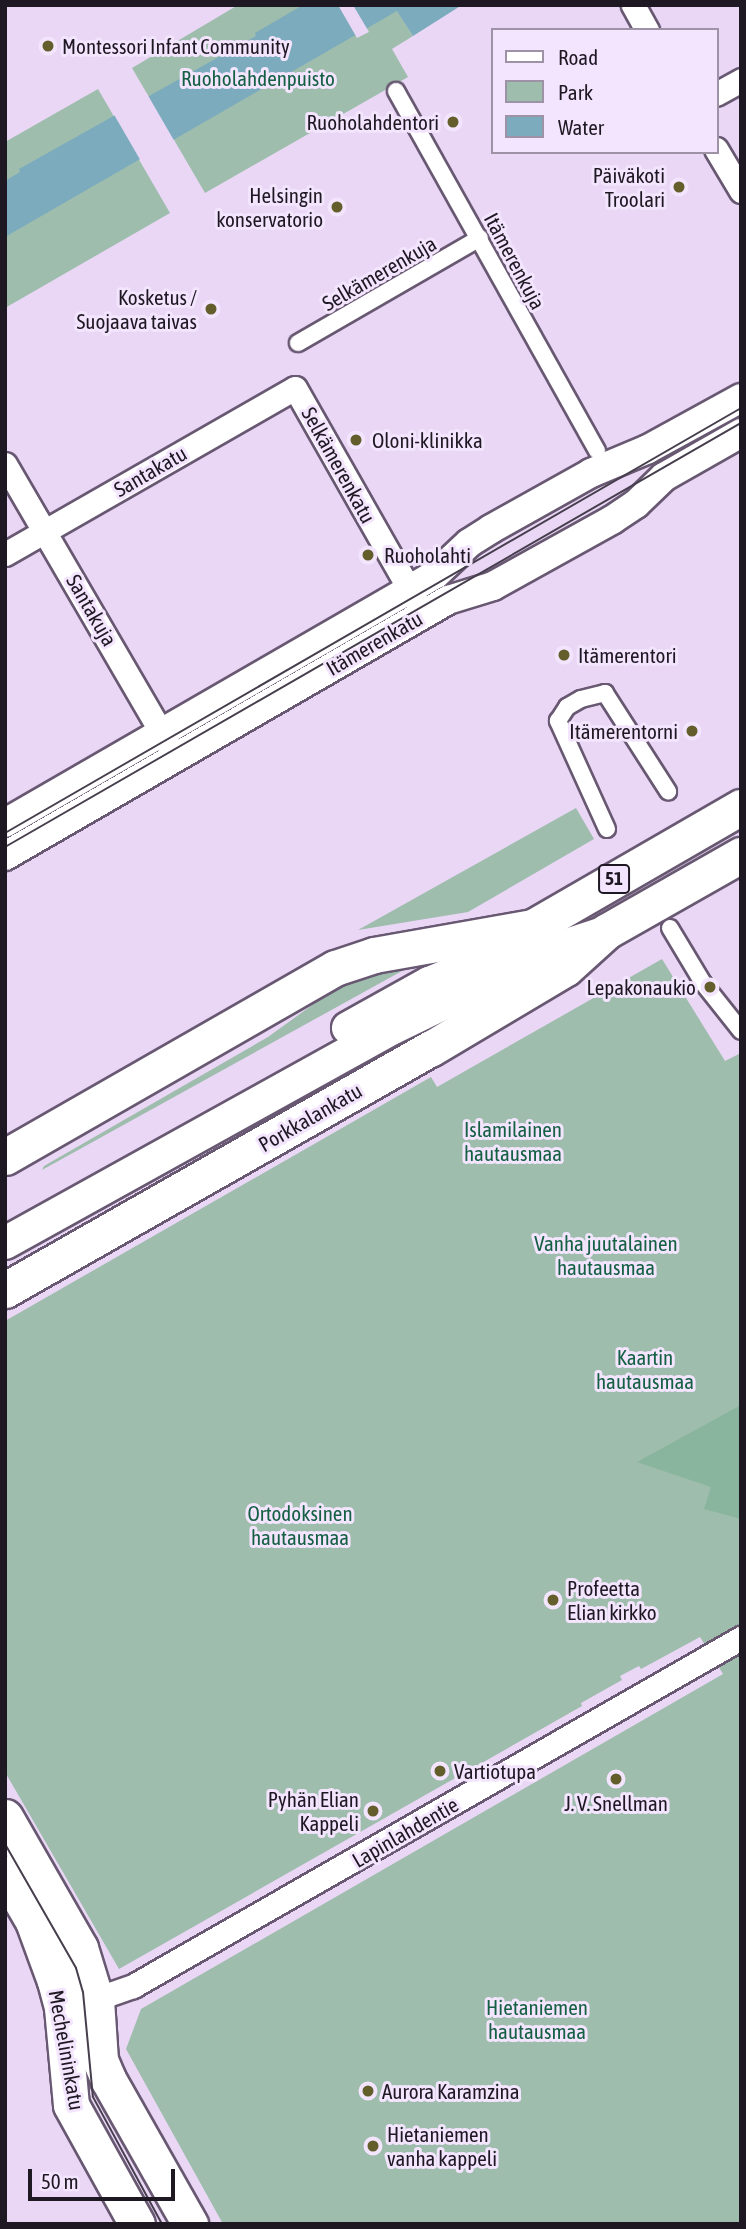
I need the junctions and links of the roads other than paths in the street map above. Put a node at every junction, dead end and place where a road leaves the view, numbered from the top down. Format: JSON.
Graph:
{"nodes":[{"id":1,"x":633,"y":5,"type":"edge"},
{"id":2,"x":646,"y":28,"type":"edge"},
{"id":3,"x":741,"y":80,"type":"edge"},
{"id":4,"x":396,"y":91,"type":"dead end"},
{"id":5,"x":718,"y":93,"type":"edge"},
{"id":6,"x":718,"y":152,"type":"edge"},
{"id":7,"x":741,"y":191,"type":"edge"},
{"id":8,"x":481,"y":238,"type":"junction"},
{"id":9,"x":298,"y":343,"type":"dead end"},
{"id":10,"x":295,"y":388,"type":"joint"},
{"id":11,"x":741,"y":398,"type":"edge"},
{"id":12,"x":741,"y":433,"type":"edge"},
{"id":13,"x":597,"y":451,"type":"dead end"},
{"id":14,"x":5,"y":464,"type":"edge"},
{"id":15,"x":44,"y":532,"type":"junction"},
{"id":16,"x":5,"y":554,"type":"edge"},
{"id":17,"x":410,"y":590,"type":"junction"},
{"id":18,"x":423,"y":615,"type":"junction"},
{"id":19,"x":162,"y":732,"type":"junction"},
{"id":20,"x":176,"y":758,"type":"junction"},
{"id":21,"x":668,"y":791,"type":"dead end"},
{"id":22,"x":741,"y":807,"type":"edge"},
{"id":23,"x":5,"y":822,"type":"edge"},
{"id":24,"x":607,"y":829,"type":"dead end"},
{"id":25,"x":741,"y":855,"type":"edge"},
{"id":26,"x":5,"y":856,"type":"edge"},
{"id":27,"x":533,"y":927,"type":"junction"},
{"id":28,"x":670,"y":928,"type":"dead end"},
{"id":29,"x":607,"y":931,"type":"junction"},
{"id":30,"x":741,"y":1031,"type":"edge"},
{"id":31,"x":5,"y":1157,"type":"edge"},
{"id":32,"x":5,"y":1219,"type":"edge"},
{"id":33,"x":5,"y":1243,"type":"edge"},
{"id":34,"x":5,"y":1290,"type":"edge"},
{"id":35,"x":741,"y":1638,"type":"edge"},
{"id":36,"x":5,"y":1816,"type":"edge"},
{"id":37,"x":5,"y":1873,"type":"edge"},
{"id":38,"x":96,"y":2000,"type":"junction"},
{"id":39,"x":61,"y":2008,"type":"junction"},
{"id":40,"x":137,"y":2224,"type":"edge"},
{"id":41,"x":190,"y":2224,"type":"edge"}],
"edges":[{"from":1,"to":2,"type":"street"},
{"from":3,"to":5,"type":"street"},
{"from":4,"to":8,"type":"street","name":"Itämerenkuja"},
{"from":6,"to":7,"type":"street"},
{"from":8,"to":9,"type":"street","name":"Selkämerenkuja"},
{"from":8,"to":13,"type":"street","name":"Itämerenkuja"},
{"from":10,"to":15,"type":"street","name":"Santakatu"},
{"from":10,"to":17,"type":"street","name":"Selkämerenkatu"},
{"from":11,"to":17,"type":"street","name":"Itämerenkatu"},
{"from":12,"to":18,"type":"street","name":"Itämerenkatu"},
{"from":14,"to":15,"type":"street","name":"Santakuja"},
{"from":15,"to":16,"type":"street","name":"Santakatu"},
{"from":15,"to":19,"type":"street","name":"Santakuja"},
{"from":17,"to":18,"type":"street","name":"Selkämerenkatu"},
{"from":17,"to":19,"type":"street","name":"Itämerenkatu"},
{"from":18,"to":20,"type":"street","name":"Itämerenkatu"},
{"from":19,"to":20,"type":"street","name":"Santakuja"},
{"from":19,"to":23,"type":"street","name":"Itämerenkatu"},
{"from":20,"to":26,"type":"street","name":"Itämerenkatu"},
{"from":21,"to":24,"type":"street"},
{"from":22,"to":27,"type":"main road","number":"51"},
{"from":25,"to":29,"type":"main road","name":"Porkkalankatu","number":"51"},
{"from":27,"to":31,"type":"main road"},
{"from":27,"to":32,"type":"main road"},
{"from":28,"to":30,"type":"street"},
{"from":29,"to":33,"type":"main road","name":"Porkkalankatu","number":"51"},
{"from":29,"to":34,"type":"main road","name":"Porkkalankatu"},
{"from":35,"to":38,"type":"street","name":"Lapinlahdentie"},
{"from":36,"to":38,"type":"main road","name":"Mechelininkatu"},
{"from":37,"to":39,"type":"main road","name":"Mechelininkatu"},
{"from":38,"to":39,"type":"street","name":"Lapinlahdentie"},
{"from":38,"to":41,"type":"main road","name":"Mechelininkatu"},
{"from":39,"to":40,"type":"main road","name":"Mechelininkatu"}]}
